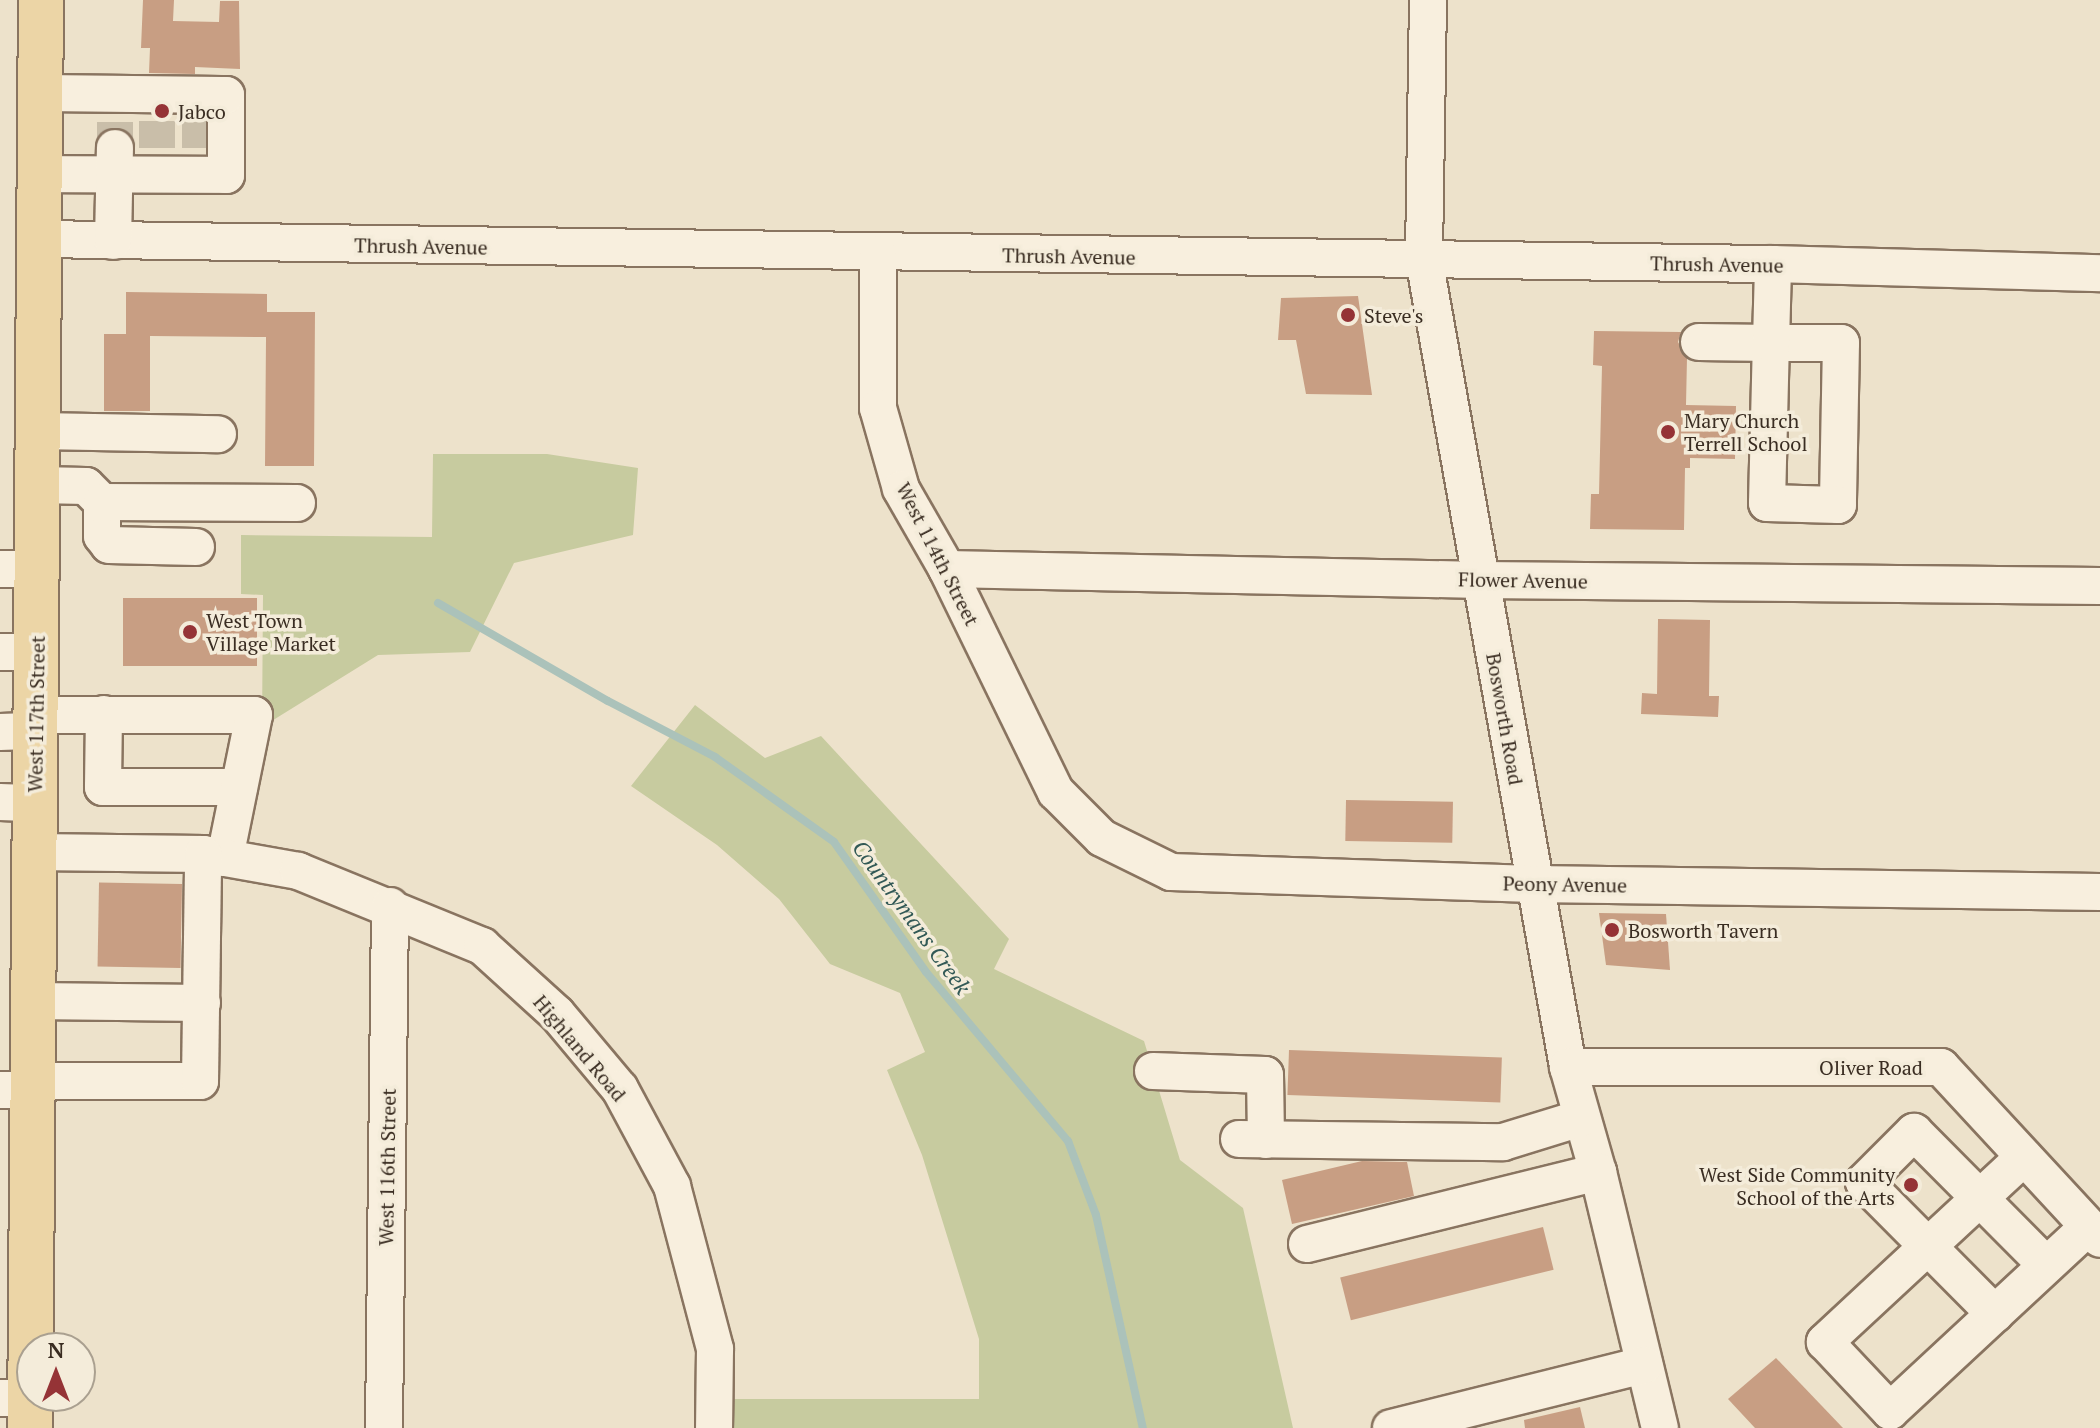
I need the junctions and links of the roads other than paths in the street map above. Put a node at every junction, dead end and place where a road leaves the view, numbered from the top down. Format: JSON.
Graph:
{"nodes":[{"id":1,"x":41,"y":0,"type":"edge"},
{"id":2,"x":1428,"y":0,"type":"edge"},
{"id":3,"x":39,"y":93,"type":"junction"},
{"id":4,"x":115,"y":135,"type":"junction"},
{"id":5,"x":156,"y":135,"type":"junction"},
{"id":6,"x":39,"y":174,"type":"junction"},
{"id":7,"x":38,"y":239,"type":"junction"},
{"id":8,"x":113,"y":241,"type":"junction"},
{"id":9,"x":878,"y":254,"type":"junction"},
{"id":10,"x":1424,"y":259,"type":"junction"},
{"id":11,"x":1773,"y":264,"type":"junction"},
{"id":12,"x":2100,"y":273,"type":"edge"},
{"id":13,"x":1699,"y":342,"type":"dead end"},
{"id":14,"x":1771,"y":343,"type":"junction"},
{"id":15,"x":38,"y":431,"type":"junction"},
{"id":16,"x":218,"y":434,"type":"dead end"},
{"id":17,"x":38,"y":485,"type":"junction"},
{"id":18,"x":102,"y":502,"type":"junction"},
{"id":19,"x":297,"y":503,"type":"dead end"},
{"id":20,"x":196,"y":547,"type":"dead end"},
{"id":21,"x":19,"y":569,"type":"edge"},
{"id":22,"x":947,"y":569,"type":"junction"},
{"id":23,"x":1481,"y":580,"type":"junction"},
{"id":24,"x":2100,"y":586,"type":"edge"},
{"id":25,"x":18,"y":652,"type":"edge"},
{"id":26,"x":104,"y":714,"type":"junction"},
{"id":27,"x":24,"y":726,"type":"edge"},
{"id":28,"x":239,"y":787,"type":"junction"},
{"id":29,"x":1056,"y":792,"type":"joint"},
{"id":30,"x":17,"y":802,"type":"edge"},
{"id":31,"x":34,"y":852,"type":"junction"},
{"id":32,"x":214,"y":856,"type":"junction"},
{"id":33,"x":1533,"y":884,"type":"junction"},
{"id":34,"x":2100,"y":892,"type":"edge"},
{"id":35,"x":390,"y":906,"type":"junction"},
{"id":36,"x":34,"y":1001,"type":"junction"},
{"id":37,"x":202,"y":1003,"type":"junction"},
{"id":38,"x":1568,"y":1067,"type":"junction"},
{"id":39,"x":1153,"y":1071,"type":"dead end"},
{"id":40,"x":23,"y":1087,"type":"edge"},
{"id":41,"x":1581,"y":1118,"type":"junction"},
{"id":42,"x":2024,"y":1157,"type":"junction"},
{"id":43,"x":1598,"y":1172,"type":"junction"},
{"id":44,"x":1979,"y":1198,"type":"junction"},
{"id":45,"x":2094,"y":1233,"type":"edge"},
{"id":46,"x":1307,"y":1244,"type":"dead end"},
{"id":47,"x":1928,"y":1246,"type":"junction"},
{"id":48,"x":2046,"y":1265,"type":"junction"},
{"id":49,"x":1995,"y":1314,"type":"junction"},
{"id":50,"x":21,"y":1332,"type":"edge"},
{"id":51,"x":1644,"y":1365,"type":"junction"},
{"id":52,"x":384,"y":1428,"type":"edge"},
{"id":53,"x":714,"y":1428,"type":"edge"},
{"id":54,"x":1391,"y":1428,"type":"edge"},
{"id":55,"x":1660,"y":1428,"type":"edge"}],
"edges":[{"from":1,"to":3,"type":"main road","name":"West 117th Street"},
{"from":2,"to":10,"type":"street","name":"Bosworth Road"},
{"from":3,"to":4,"type":"street"},
{"from":3,"to":6,"type":"main road","name":"West 117th Street"},
{"from":4,"to":5,"type":"street"},
{"from":4,"to":5,"type":"street"},
{"from":4,"to":6,"type":"street"},
{"from":4,"to":8,"type":"street"},
{"from":5,"to":5,"type":"street"},
{"from":6,"to":7,"type":"main road","name":"West 117th Street"},
{"from":7,"to":8,"type":"street","name":"Thrush Avenue"},
{"from":7,"to":15,"type":"main road","name":"West 117th Street"},
{"from":8,"to":9,"type":"street","name":"Thrush Avenue"},
{"from":9,"to":10,"type":"street","name":"Thrush Avenue"},
{"from":9,"to":22,"type":"street","name":"West 114th Street"},
{"from":10,"to":11,"type":"street","name":"Thrush Avenue"},
{"from":10,"to":23,"type":"street","name":"Bosworth Road"},
{"from":11,"to":12,"type":"street","name":"Thrush Avenue"},
{"from":11,"to":14,"type":"street"},
{"from":13,"to":14,"type":"street"},
{"from":14,"to":14,"type":"street"},
{"from":15,"to":16,"type":"street"},
{"from":15,"to":17,"type":"main road","name":"West 117th Street"},
{"from":17,"to":18,"type":"street"},
{"from":17,"to":21,"type":"main road","name":"West 117th Street"},
{"from":18,"to":19,"type":"street"},
{"from":18,"to":20,"type":"street"},
{"from":21,"to":25,"type":"main road","name":"West 117th Street"},
{"from":22,"to":23,"type":"street","name":"Flower Avenue"},
{"from":22,"to":29,"type":"street","name":"West 114th Street"},
{"from":23,"to":24,"type":"street","name":"Flower Avenue"},
{"from":23,"to":33,"type":"street","name":"Bosworth Road"},
{"from":25,"to":27,"type":"main road","name":"West 117th Street"},
{"from":26,"to":27,"type":"street"},
{"from":26,"to":28,"type":"street"},
{"from":26,"to":28,"type":"street"},
{"from":27,"to":30,"type":"main road","name":"West 117th Street"},
{"from":28,"to":32,"type":"street"},
{"from":29,"to":33,"type":"street","name":"Peony Avenue"},
{"from":30,"to":31,"type":"main road","name":"West 117th Street"},
{"from":31,"to":32,"type":"street","name":"Highland Road"},
{"from":31,"to":36,"type":"main road","name":"West 117th Street"},
{"from":32,"to":35,"type":"street","name":"Highland Road"},
{"from":32,"to":37,"type":"street"},
{"from":33,"to":34,"type":"street","name":"Peony Avenue"},
{"from":33,"to":38,"type":"street","name":"Bosworth Road"},
{"from":35,"to":52,"type":"street","name":"West 116th Street"},
{"from":35,"to":53,"type":"street","name":"Highland Road"},
{"from":36,"to":37,"type":"street"},
{"from":36,"to":40,"type":"main road","name":"West 117th Street"},
{"from":37,"to":40,"type":"street"},
{"from":38,"to":41,"type":"street","name":"Bosworth Road"},
{"from":38,"to":42,"type":"street","name":"Oliver Road"},
{"from":39,"to":41,"type":"street"},
{"from":40,"to":50,"type":"main road","name":"West 117th Street"},
{"from":41,"to":43,"type":"street","name":"Bosworth Road"},
{"from":42,"to":44,"type":"street"},
{"from":42,"to":45,"type":"street","name":"Oliver Road"},
{"from":43,"to":46,"type":"street"},
{"from":43,"to":51,"type":"street","name":"Bosworth Road"},
{"from":44,"to":47,"type":"street"},
{"from":44,"to":47,"type":"street"},
{"from":44,"to":48,"type":"street"},
{"from":45,"to":48,"type":"street"},
{"from":47,"to":49,"type":"street"},
{"from":47,"to":49,"type":"street"},
{"from":48,"to":49,"type":"street"},
{"from":51,"to":54,"type":"street"},
{"from":51,"to":55,"type":"street","name":"Bosworth Road"}]}
